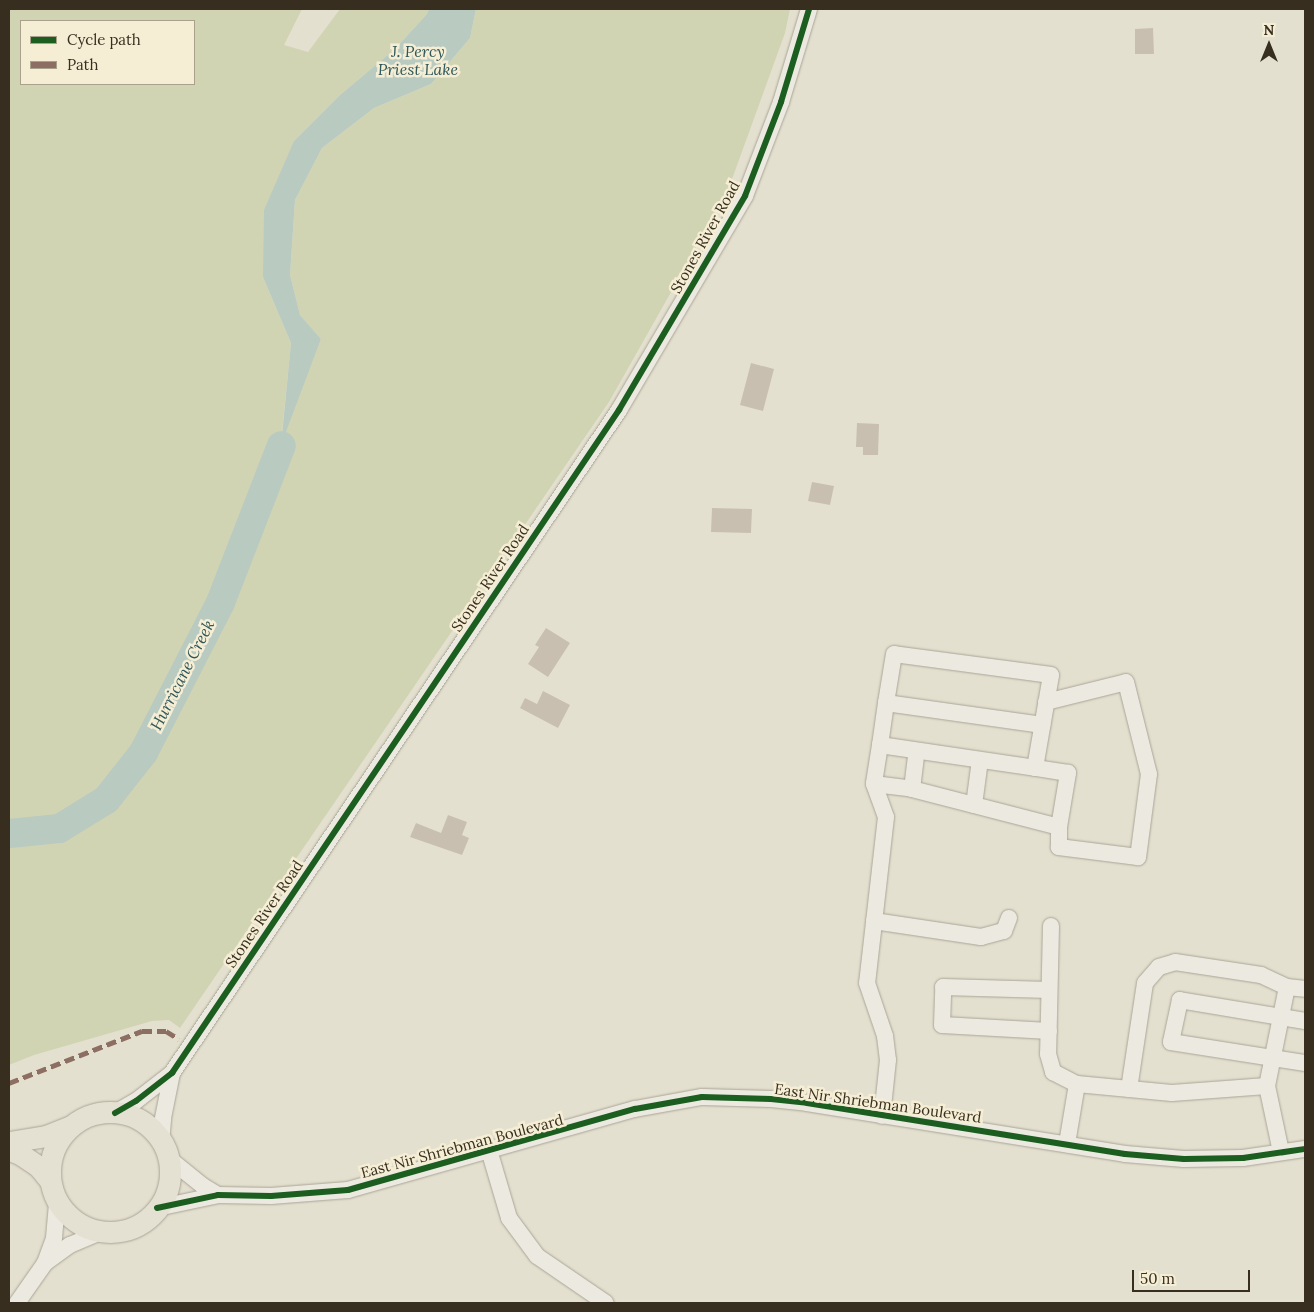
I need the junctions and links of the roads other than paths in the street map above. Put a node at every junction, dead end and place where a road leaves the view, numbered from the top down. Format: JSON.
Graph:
{"nodes":[{"id":1,"x":809,"y":9,"type":"edge"},
{"id":2,"x":1046,"y":702,"type":"junction"},
{"id":3,"x":886,"y":703,"type":"junction"},
{"id":4,"x":1042,"y":725,"type":"junction"},
{"id":5,"x":880,"y":745,"type":"junction"},
{"id":6,"x":917,"y":750,"type":"junction"},
{"id":7,"x":980,"y":760,"type":"junction"},
{"id":8,"x":1035,"y":768,"type":"junction"},
{"id":9,"x":874,"y":784,"type":"junction"},
{"id":10,"x":912,"y":789,"type":"junction"},
{"id":11,"x":974,"y":805,"type":"junction"},
{"id":12,"x":1059,"y":827,"type":"junction"},
{"id":13,"x":1009,"y":918,"type":"dead end"},
{"id":14,"x":874,"y":921,"type":"junction"},
{"id":15,"x":1051,"y":926,"type":"dead end"},
{"id":16,"x":1287,"y":987,"type":"junction"},
{"id":17,"x":1305,"y":989,"type":"edge"},
{"id":18,"x":1050,"y":990,"type":"junction"},
{"id":19,"x":1280,"y":1016,"type":"junction"},
{"id":20,"x":1305,"y":1020,"type":"edge"},
{"id":21,"x":1049,"y":1031,"type":"junction"},
{"id":22,"x":1272,"y":1057,"type":"junction"},
{"id":23,"x":1305,"y":1063,"type":"edge"},
{"id":24,"x":172,"y":1073,"type":"junction"},
{"id":25,"x":1078,"y":1084,"type":"junction"},
{"id":26,"x":1266,"y":1086,"type":"junction"},
{"id":27,"x":1129,"y":1089,"type":"junction"},
{"id":28,"x":115,"y":1112,"type":"junction"},
{"id":29,"x":882,"y":1116,"type":"junction"},
{"id":30,"x":71,"y":1126,"type":"junction"},
{"id":31,"x":9,"y":1142,"type":"edge"},
{"id":32,"x":1067,"y":1144,"type":"junction"},
{"id":33,"x":1305,"y":1149,"type":"edge"},
{"id":34,"x":9,"y":1150,"type":"edge"},
{"id":35,"x":164,"y":1150,"type":"junction"},
{"id":36,"x":489,"y":1150,"type":"junction"},
{"id":37,"x":1281,"y":1152,"type":"junction"},
{"id":38,"x":54,"y":1191,"type":"junction"},
{"id":39,"x":218,"y":1195,"type":"junction"},
{"id":40,"x":157,"y":1208,"type":"junction"},
{"id":41,"x":103,"y":1231,"type":"junction"},
{"id":42,"x":45,"y":1263,"type":"junction"},
{"id":43,"x":17,"y":1303,"type":"edge"},
{"id":44,"x":606,"y":1303,"type":"edge"}],
"edges":[{"from":1,"to":24,"type":"street","name":"Stones River Road"},
{"from":2,"to":3,"type":"street"},
{"from":2,"to":4,"type":"street"},
{"from":2,"to":12,"type":"street"},
{"from":3,"to":4,"type":"street"},
{"from":3,"to":5,"type":"street"},
{"from":4,"to":8,"type":"street"},
{"from":5,"to":6,"type":"street"},
{"from":5,"to":9,"type":"street"},
{"from":6,"to":7,"type":"street"},
{"from":6,"to":10,"type":"street"},
{"from":7,"to":8,"type":"street"},
{"from":7,"to":11,"type":"street"},
{"from":8,"to":12,"type":"street"},
{"from":9,"to":10,"type":"street"},
{"from":9,"to":14,"type":"street"},
{"from":10,"to":11,"type":"street"},
{"from":11,"to":12,"type":"street"},
{"from":13,"to":14,"type":"street"},
{"from":14,"to":29,"type":"street"},
{"from":15,"to":18,"type":"street"},
{"from":16,"to":17,"type":"street"},
{"from":16,"to":19,"type":"street"},
{"from":16,"to":27,"type":"street"},
{"from":18,"to":21,"type":"street"},
{"from":18,"to":21,"type":"street"},
{"from":19,"to":20,"type":"street"},
{"from":19,"to":22,"type":"street"},
{"from":19,"to":22,"type":"street"},
{"from":21,"to":25,"type":"street"},
{"from":22,"to":23,"type":"street"},
{"from":22,"to":26,"type":"street"},
{"from":24,"to":28,"type":"street","name":"Stones River Road"},
{"from":24,"to":35,"type":"street","name":"Stones River Road"},
{"from":25,"to":27,"type":"street"},
{"from":25,"to":32,"type":"street"},
{"from":26,"to":27,"type":"street"},
{"from":26,"to":37,"type":"street"},
{"from":28,"to":30,"type":"main road","name":"Stones River Road"},
{"from":28,"to":35,"type":"main road","name":"Stones River Road"},
{"from":29,"to":32,"type":"street","name":"East Nir Shriebman Boulevard"},
{"from":29,"to":36,"type":"street","name":"East Nir Shriebman Boulevard"},
{"from":30,"to":31,"type":"main road"},
{"from":30,"to":38,"type":"main road","name":"Stones River Road"},
{"from":32,"to":37,"type":"street","name":"East Nir Shriebman Boulevard"},
{"from":33,"to":37,"type":"street","name":"East Nir Shriebman Boulevard"},
{"from":34,"to":38,"type":"main road"},
{"from":35,"to":39,"type":"street"},
{"from":35,"to":40,"type":"main road","name":"Stones River Road"},
{"from":36,"to":39,"type":"street","name":"East Nir Shriebman Boulevard"},
{"from":36,"to":44,"type":"street"},
{"from":38,"to":41,"type":"main road","name":"Stones River Road"},
{"from":38,"to":42,"type":"street","name":"Stones River Road"},
{"from":39,"to":40,"type":"street","name":"East Nir Shriebman Boulevard"},
{"from":40,"to":41,"type":"main road","name":"Stones River Road"},
{"from":41,"to":42,"type":"street","name":"Stones River Road"},
{"from":42,"to":43,"type":"street","name":"Stones River Road"}]}
